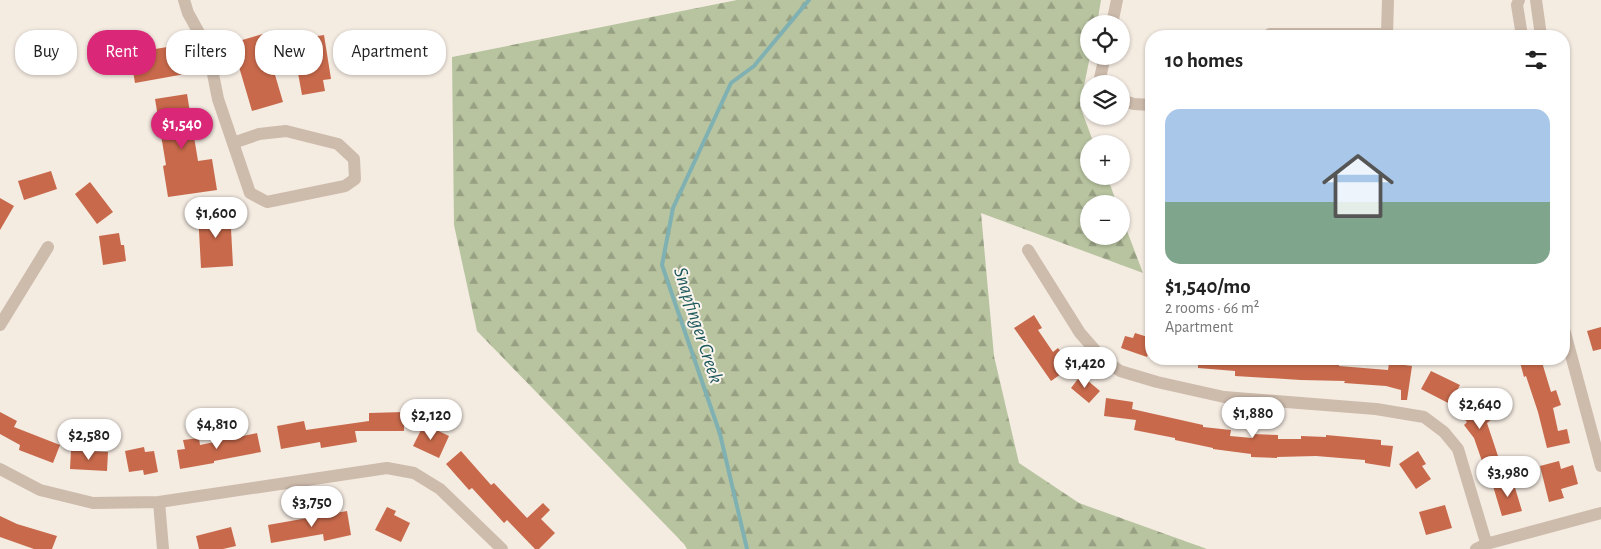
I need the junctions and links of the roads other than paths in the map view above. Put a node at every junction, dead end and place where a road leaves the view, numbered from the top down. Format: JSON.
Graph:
{"nodes":[{"id":1,"x":184,"y":0,"type":"edge"},
{"id":2,"x":1118,"y":0,"type":"edge"},
{"id":3,"x":1388,"y":0,"type":"edge"},
{"id":4,"x":1519,"y":0,"type":"edge"},
{"id":5,"x":1536,"y":0,"type":"edge"},
{"id":6,"x":1114,"y":15,"type":"edge"},
{"id":7,"x":1387,"y":30,"type":"edge"},
{"id":8,"x":1521,"y":30,"type":"edge"},
{"id":9,"x":1541,"y":30,"type":"edge"},
{"id":10,"x":1130,"y":103,"type":"edge"},
{"id":11,"x":1145,"y":105,"type":"edge"},
{"id":12,"x":233,"y":143,"type":"junction"},
{"id":13,"x":48,"y":247,"type":"dead end"},
{"id":14,"x":1028,"y":250,"type":"dead end"},
{"id":15,"x":0,"y":325,"type":"edge"},
{"id":16,"x":1570,"y":351,"type":"edge"},
{"id":17,"x":1601,"y":466,"type":"edge"},
{"id":18,"x":0,"y":469,"type":"edge"},
{"id":19,"x":159,"y":502,"type":"junction"},
{"id":20,"x":1601,"y":513,"type":"edge"},
{"id":21,"x":1483,"y":547,"type":"edge"},
{"id":22,"x":163,"y":549,"type":"edge"},
{"id":23,"x":502,"y":549,"type":"edge"}],
"edges":[{"from":1,"to":12,"type":"street"},
{"from":2,"to":6,"type":"street"},
{"from":3,"to":7,"type":"street"},
{"from":4,"to":8,"type":"street"},
{"from":5,"to":9,"type":"street"},
{"from":10,"to":11,"type":"street"},
{"from":12,"to":12,"type":"street"},
{"from":13,"to":15,"type":"street"},
{"from":14,"to":21,"type":"street"},
{"from":16,"to":17,"type":"street"},
{"from":18,"to":19,"type":"street"},
{"from":19,"to":22,"type":"street"},
{"from":19,"to":23,"type":"street"},
{"from":20,"to":21,"type":"street"}]}
